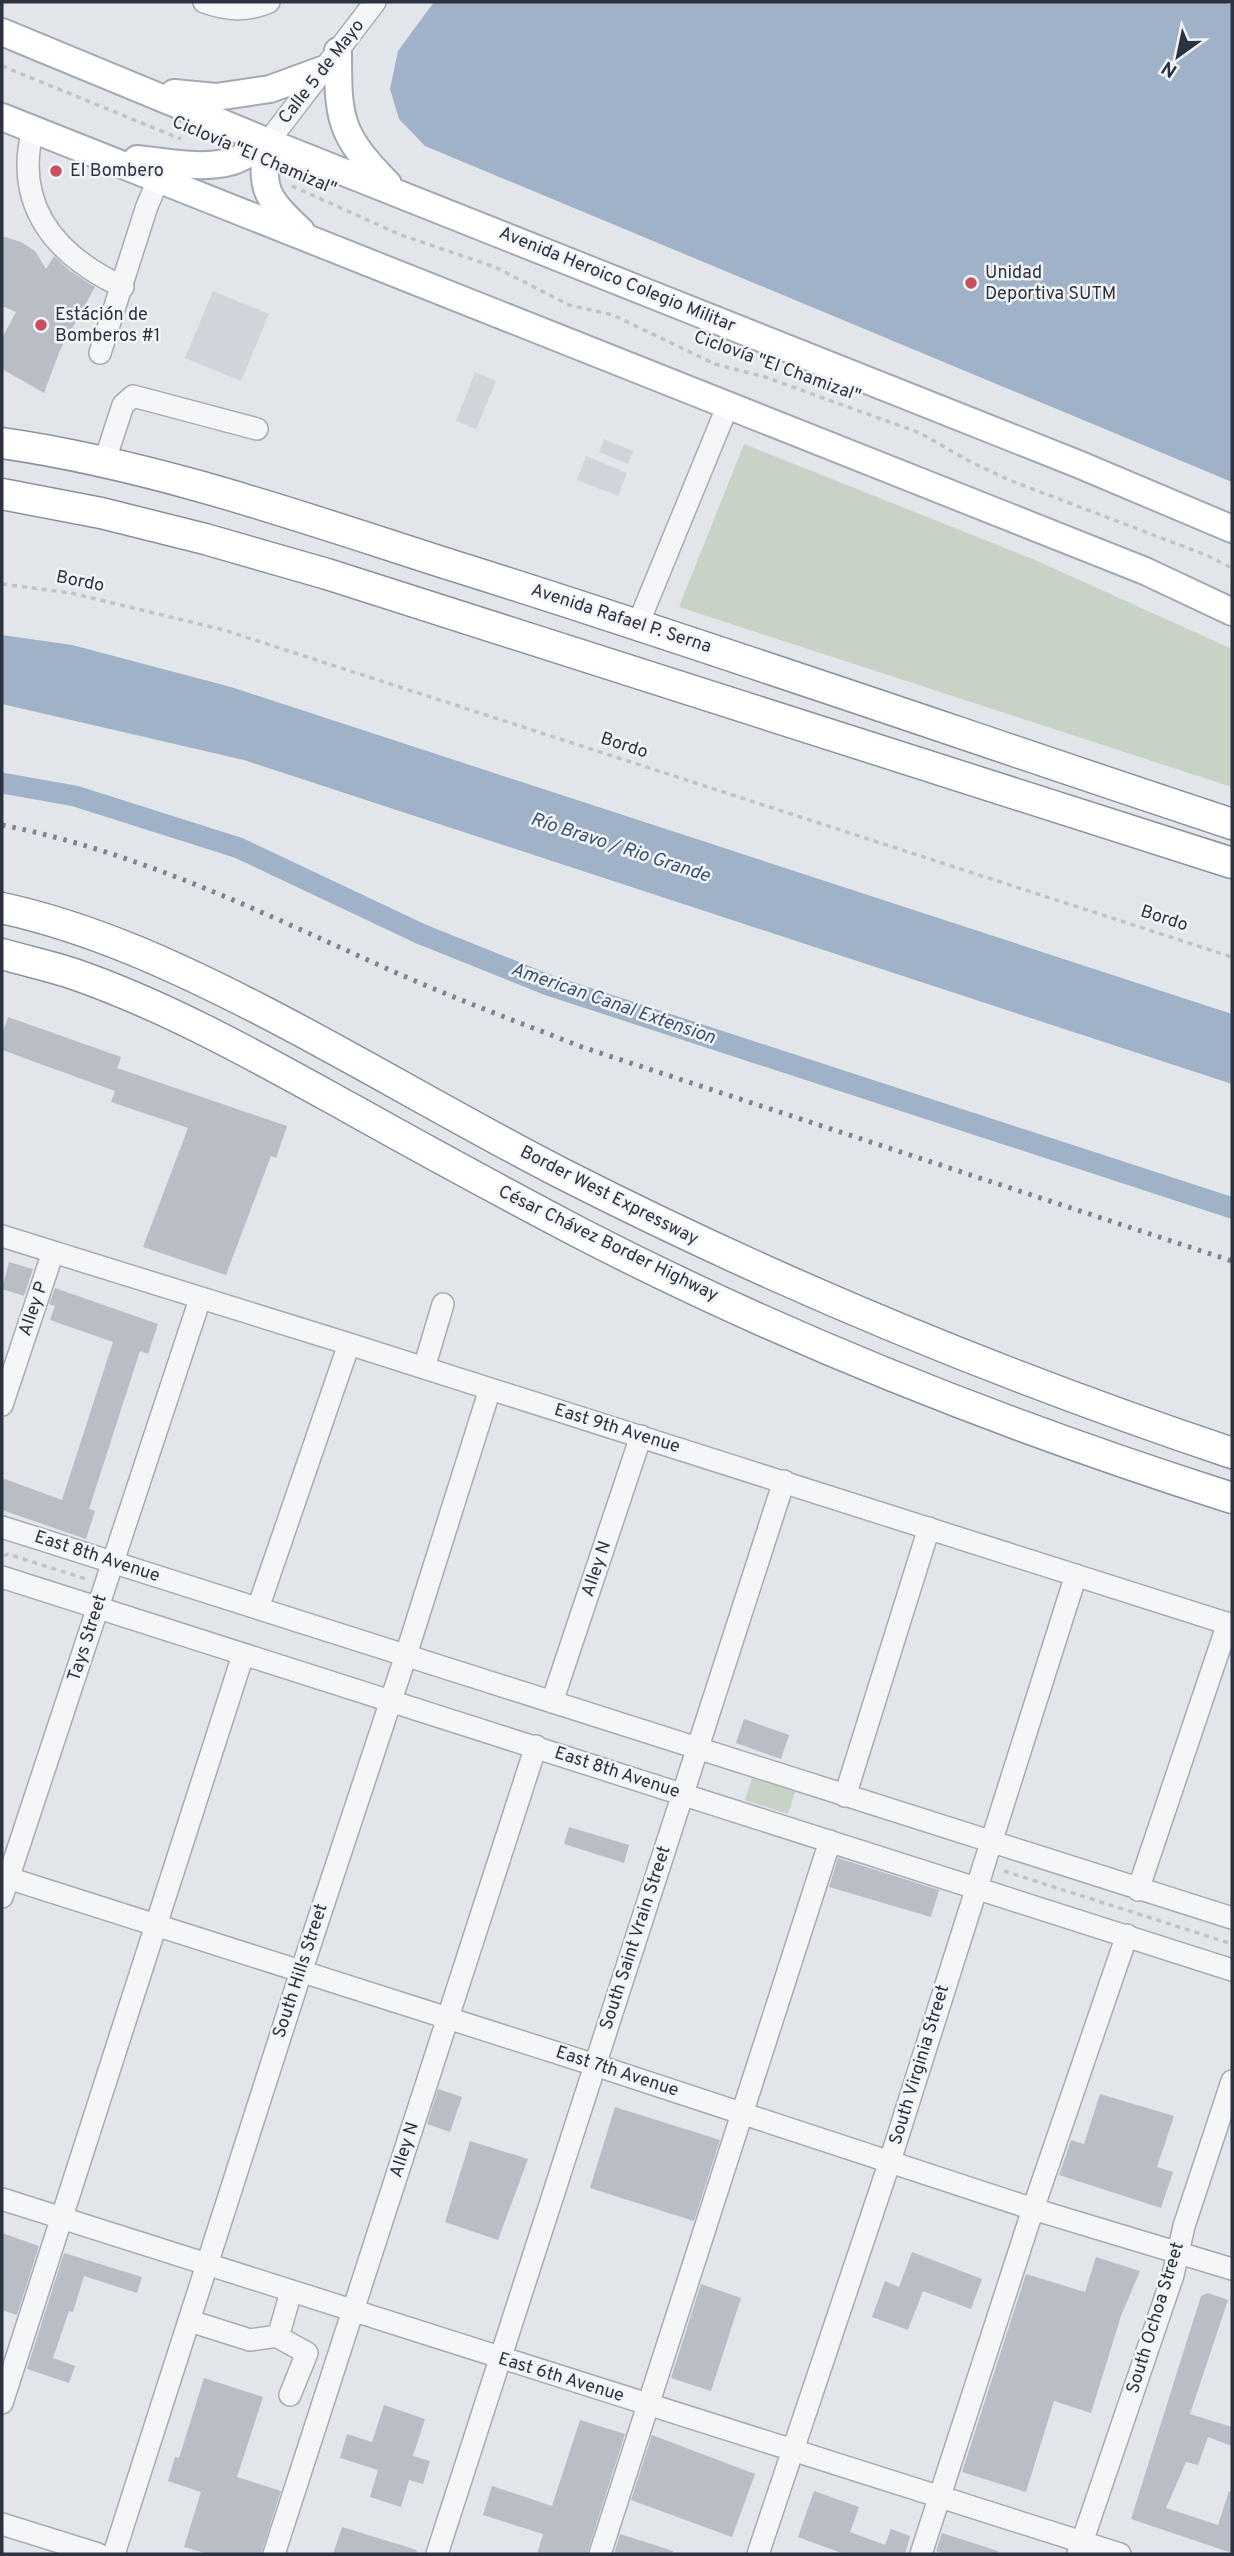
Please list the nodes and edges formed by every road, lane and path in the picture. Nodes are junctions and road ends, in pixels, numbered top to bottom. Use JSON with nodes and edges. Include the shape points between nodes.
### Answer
{"nodes":[{"id":1,"x":204,"y":2,"type":"edge"},
{"id":2,"x":269,"y":2,"type":"edge"},
{"id":3,"x":368,"y":5,"type":"edge"},
{"id":4,"x":2,"y":32,"type":"edge"},
{"id":5,"x":330,"y":61,"type":"junction"},
{"id":6,"x":2,"y":66,"type":"edge"},
{"id":7,"x":148,"y":90,"type":"junction"},
{"id":8,"x":2,"y":117,"type":"edge"},
{"id":9,"x":33,"y":129,"type":"junction"},
{"id":10,"x":185,"y":141,"type":"dead end"},
{"id":11,"x":268,"y":142,"type":"junction"},
{"id":12,"x":104,"y":156,"type":"junction"},
{"id":13,"x":262,"y":172,"type":"junction"},
{"id":14,"x":159,"y":178,"type":"junction"},
{"id":15,"x":397,"y":193,"type":"junction"},
{"id":16,"x":308,"y":238,"type":"junction"},
{"id":17,"x":123,"y":287,"type":"junction"},
{"id":18,"x":100,"y":353,"type":"dead end"},
{"id":19,"x":728,"y":405,"type":"junction"},
{"id":20,"x":257,"y":429,"type":"dead end"},
{"id":21,"x":2,"y":443,"type":"edge"},
{"id":22,"x":104,"y":463,"type":"junction"},
{"id":23,"x":2,"y":494,"type":"edge"},
{"id":24,"x":1232,"y":529,"type":"edge"},
{"id":25,"x":1232,"y":568,"type":"edge"},
{"id":26,"x":2,"y":584,"type":"edge"},
{"id":27,"x":1232,"y":611,"type":"edge"},
{"id":28,"x":639,"y":624,"type":"junction"},
{"id":29,"x":1117,"y":786,"type":"junction"},
{"id":30,"x":1232,"y":805,"type":"edge"},
{"id":31,"x":1232,"y":824,"type":"edge"},
{"id":32,"x":1232,"y":863,"type":"edge"},
{"id":33,"x":2,"y":908,"type":"edge"},
{"id":34,"x":2,"y":954,"type":"edge"},
{"id":35,"x":1232,"y":957,"type":"edge"},
{"id":36,"x":2,"y":1236,"type":"edge"},
{"id":37,"x":53,"y":1252,"type":"junction"},
{"id":38,"x":200,"y":1299,"type":"junction"},
{"id":39,"x":443,"y":1304,"type":"dead end"},
{"id":40,"x":349,"y":1344,"type":"junction"},
{"id":41,"x":424,"y":1368,"type":"junction"},
{"id":42,"x":489,"y":1389,"type":"junction"},
{"id":43,"x":2,"y":1405,"type":"edge"},
{"id":44,"x":641,"y":1436,"type":"junction"},
{"id":45,"x":1232,"y":1453,"type":"edge"},
{"id":46,"x":783,"y":1481,"type":"junction"},
{"id":47,"x":1232,"y":1498,"type":"edge"},
{"id":48,"x":2,"y":1527,"type":"edge"},
{"id":49,"x":929,"y":1528,"type":"junction"},
{"id":50,"x":8,"y":1553,"type":"dead end"},
{"id":51,"x":112,"y":1562,"type":"junction"},
{"id":52,"x":1076,"y":1575,"type":"junction"},
{"id":53,"x":2,"y":1577,"type":"edge"},
{"id":54,"x":91,"y":1581,"type":"dead end"},
{"id":55,"x":257,"y":1608,"type":"junction"},
{"id":56,"x":98,"y":1609,"type":"junction"},
{"id":57,"x":1230,"y":1624,"type":"edge"},
{"id":58,"x":243,"y":1655,"type":"junction"},
{"id":59,"x":406,"y":1656,"type":"junction"},
{"id":60,"x":391,"y":1700,"type":"junction"},
{"id":61,"x":552,"y":1702,"type":"junction"},
{"id":62,"x":536,"y":1746,"type":"junction"},
{"id":63,"x":698,"y":1748,"type":"junction"},
{"id":64,"x":682,"y":1794,"type":"junction"},
{"id":65,"x":845,"y":1796,"type":"junction"},
{"id":66,"x":830,"y":1841,"type":"junction"},
{"id":67,"x":991,"y":1842,"type":"junction"},
{"id":68,"x":1000,"y":1870,"type":"dead end"},
{"id":69,"x":4,"y":1884,"type":"edge"},
{"id":70,"x":976,"y":1887,"type":"junction"},
{"id":71,"x":1138,"y":1890,"type":"junction"},
{"id":72,"x":1232,"y":1919,"type":"edge"},
{"id":73,"x":156,"y":1925,"type":"junction"},
{"id":74,"x":1127,"y":1935,"type":"junction"},
{"id":75,"x":1232,"y":1944,"type":"edge"},
{"id":76,"x":1232,"y":1969,"type":"edge"},
{"id":77,"x":301,"y":1972,"type":"junction"},
{"id":78,"x":447,"y":2019,"type":"junction"},
{"id":79,"x":595,"y":2065,"type":"junction"},
{"id":80,"x":1232,"y":2081,"type":"edge"},
{"id":81,"x":744,"y":2113,"type":"junction"},
{"id":82,"x":890,"y":2161,"type":"junction"},
{"id":83,"x":2,"y":2199,"type":"edge"},
{"id":84,"x":1033,"y":2209,"type":"junction"},
{"id":85,"x":61,"y":2218,"type":"junction"},
{"id":86,"x":1178,"y":2252,"type":"junction"},
{"id":87,"x":1230,"y":2262,"type":"edge"},
{"id":88,"x":207,"y":2266,"type":"junction"},
{"id":89,"x":291,"y":2292,"type":"junction"},
{"id":90,"x":353,"y":2311,"type":"junction"},
{"id":91,"x":190,"y":2321,"type":"junction"},
{"id":92,"x":278,"y":2336,"type":"junction"},
{"id":93,"x":500,"y":2359,"type":"junction"},
{"id":94,"x":290,"y":2395,"type":"dead end"},
{"id":95,"x":2,"y":2403,"type":"edge"},
{"id":96,"x":648,"y":2405,"type":"junction"},
{"id":97,"x":792,"y":2451,"type":"junction"},
{"id":98,"x":940,"y":2497,"type":"junction"},
{"id":99,"x":2,"y":2524,"type":"edge"},
{"id":100,"x":1081,"y":2548,"type":"edge"},
{"id":101,"x":98,"y":2554,"type":"edge"},
{"id":102,"x":114,"y":2554,"type":"edge"},
{"id":103,"x":274,"y":2554,"type":"edge"},
{"id":104,"x":436,"y":2554,"type":"edge"},
{"id":105,"x":600,"y":2554,"type":"edge"},
{"id":106,"x":758,"y":2554,"type":"edge"},
{"id":107,"x":921,"y":2554,"type":"edge"},
{"id":108,"x":1120,"y":2554,"type":"edge"}],
"edges":[{"from":1,"to":2,"type":"street","via":[[236,10]]},
{"from":3,"to":5,"type":"street","name":"Calle 5 de Mayo"},
{"from":4,"to":7,"type":"main road","name":"Avenida Heroico Colegio Militar"},
{"from":5,"to":7,"type":"main road","via":[[270,89],[216,97]]},
{"from":5,"to":11,"type":"street","name":"Calle 5 de Mayo"},
{"from":5,"to":15,"type":"main road","via":[[349,138]]},
{"from":6,"to":10,"type":"path","name":"Ciclovía \"El Chamizal\""},
{"from":7,"to":11,"type":"main road","name":"Avenida Heroico Colegio Militar"},
{"from":8,"to":9,"type":"main road"},
{"from":9,"to":12,"type":"main road"},
{"from":9,"to":17,"type":"street","via":[[27,150],[33,203],[51,233],[77,260]]},
{"from":11,"to":12,"type":"main road","via":[[235,160],[216,164]]},
{"from":11,"to":13,"type":"main road"},
{"from":11,"to":15,"type":"main road","name":"Avenida Heroico Colegio Militar"},
{"from":12,"to":14,"type":"main road"},
{"from":13,"to":16,"type":"main road","via":[[280,211]]},
{"from":13,"to":25,"type":"path","name":"Ciclovía \"El Chamizal\"","via":[[401,235],[495,267],[569,304],[613,315],[715,364],[765,377],[920,433],[1009,480]]},
{"from":14,"to":16,"type":"main road"},
{"from":14,"to":17,"type":"street"},
{"from":15,"to":24,"type":"main road","name":"Avenida Heroico Colegio Militar"},
{"from":16,"to":19,"type":"main road"},
{"from":17,"to":18,"type":"street"},
{"from":19,"to":27,"type":"main road","via":[[1145,571]]},
{"from":19,"to":28,"type":"street"},
{"from":20,"to":22,"type":"street","via":[[132,396],[123,405]]},
{"from":21,"to":22,"type":"highway","name":"Avenida Rafael P. Serna"},
{"from":22,"to":28,"type":"highway","name":"Avenida Rafael P. Serna","via":[[269,507]]},
{"from":23,"to":32,"type":"highway","via":[[114,516],[327,574]]},
{"from":26,"to":35,"type":"path","name":"Bordo","via":[[71,593],[224,630]]},
{"from":28,"to":29,"type":"highway","name":"Avenida Rafael P. Serna"},
{"from":29,"to":30,"type":"highway","via":[[1207,797]]},
{"from":29,"to":31,"type":"highway","name":"Avenida Rafael P. Serna"},
{"from":33,"to":45,"type":"highway","name":"Border West Expressway","via":[[90,933],[199,978],[701,1243],[971,1359]]},
{"from":34,"to":47,"type":"highway","name":"César Chávez Border Highway","via":[[73,974],[166,1012],[585,1235],[786,1331],[1037,1432]]},
{"from":36,"to":37,"type":"street","name":"East 9th Avenue"},
{"from":37,"to":38,"type":"street","name":"East 9th Avenue"},
{"from":37,"to":43,"type":"street","name":"Alley P"},
{"from":38,"to":40,"type":"street","name":"East 9th Avenue"},
{"from":38,"to":51,"type":"street","name":"Tays Street"},
{"from":39,"to":41,"type":"street"},
{"from":40,"to":41,"type":"street","name":"East 9th Avenue"},
{"from":40,"to":55,"type":"street"},
{"from":41,"to":42,"type":"street","name":"East 9th Avenue"},
{"from":42,"to":44,"type":"street","name":"East 9th Avenue"},
{"from":42,"to":59,"type":"street","name":"South Hills Street"},
{"from":44,"to":46,"type":"street","name":"East 9th Avenue"},
{"from":44,"to":61,"type":"street","name":"Alley N"},
{"from":46,"to":49,"type":"street","name":"East 9th Avenue"},
{"from":46,"to":63,"type":"street","name":"South Saint Vrain Street"},
{"from":48,"to":51,"type":"street","name":"East 8th Avenue"},
{"from":49,"to":52,"type":"street","name":"East 9th Avenue"},
{"from":49,"to":65,"type":"street"},
{"from":50,"to":54,"type":"path"},
{"from":51,"to":55,"type":"street","name":"East 8th Avenue"},
{"from":51,"to":56,"type":"street","name":"Tays Street"},
{"from":52,"to":57,"type":"street","name":"East 9th Avenue"},
{"from":52,"to":67,"type":"street","name":"South Virginia Street"},
{"from":53,"to":56,"type":"street","name":"East 8th Avenue"},
{"from":55,"to":59,"type":"street","name":"East 8th Avenue"},
{"from":56,"to":58,"type":"street","name":"East 8th Avenue"},
{"from":56,"to":69,"type":"street","name":"Tays Street"},
{"from":57,"to":71,"type":"street"},
{"from":58,"to":60,"type":"street","name":"East 8th Avenue"},
{"from":58,"to":73,"type":"street"},
{"from":59,"to":60,"type":"street","name":"South Hills Street"},
{"from":59,"to":61,"type":"street","name":"East 8th Avenue"},
{"from":60,"to":62,"type":"street","name":"East 8th Avenue"},
{"from":60,"to":77,"type":"street","name":"South Hills Street"},
{"from":61,"to":63,"type":"street","name":"East 8th Avenue"},
{"from":62,"to":64,"type":"street","name":"East 8th Avenue"},
{"from":62,"to":78,"type":"street","name":"Alley N"},
{"from":63,"to":64,"type":"street","name":"South Saint Vrain Street"},
{"from":63,"to":65,"type":"street","name":"East 8th Avenue"},
{"from":64,"to":66,"type":"street","name":"East 8th Avenue"},
{"from":64,"to":79,"type":"street","name":"South Saint Vrain Street"},
{"from":65,"to":67,"type":"street","name":"East 8th Avenue"},
{"from":66,"to":70,"type":"street","name":"East 8th Avenue"},
{"from":66,"to":81,"type":"street"},
{"from":67,"to":70,"type":"street","name":"South Virginia Street"},
{"from":67,"to":71,"type":"street","name":"East 8th Avenue"},
{"from":68,"to":75,"type":"path"},
{"from":69,"to":73,"type":"street","name":"East 7th Avenue"},
{"from":70,"to":74,"type":"street","name":"East 8th Avenue"},
{"from":70,"to":82,"type":"street","name":"South Virginia Street"},
{"from":71,"to":72,"type":"street","name":"East 8th Avenue"},
{"from":73,"to":77,"type":"street","name":"East 7th Avenue"},
{"from":73,"to":85,"type":"street"},
{"from":74,"to":76,"type":"street","name":"East 8th Avenue"},
{"from":74,"to":84,"type":"street"},
{"from":77,"to":78,"type":"street","name":"East 7th Avenue"},
{"from":77,"to":88,"type":"street","name":"South Hills Street"},
{"from":78,"to":79,"type":"street","name":"East 7th Avenue"},
{"from":78,"to":90,"type":"street","name":"Alley N"},
{"from":79,"to":81,"type":"street","name":"East 7th Avenue"},
{"from":79,"to":93,"type":"street","name":"South Saint Vrain Street"},
{"from":80,"to":86,"type":"street","name":"South Ochoa Street"},
{"from":81,"to":82,"type":"street","name":"East 7th Avenue"},
{"from":81,"to":96,"type":"street"},
{"from":82,"to":84,"type":"street","name":"East 7th Avenue"},
{"from":82,"to":97,"type":"street","name":"South Virginia Street"},
{"from":83,"to":85,"type":"street","name":"East 6th Avenue"},
{"from":84,"to":86,"type":"street","name":"East 7th Avenue"},
{"from":84,"to":98,"type":"street"},
{"from":85,"to":88,"type":"street","name":"East 6th Avenue"},
{"from":85,"to":95,"type":"street"},
{"from":86,"to":87,"type":"street","name":"East 7th Avenue"},
{"from":86,"to":100,"type":"street","name":"South Ochoa Street"},
{"from":88,"to":89,"type":"street","name":"East 6th Avenue"},
{"from":88,"to":91,"type":"street","name":"South Hills Street"},
{"from":89,"to":90,"type":"street","name":"East 6th Avenue"},
{"from":89,"to":92,"type":"street"},
{"from":90,"to":93,"type":"street","name":"East 6th Avenue"},
{"from":90,"to":103,"type":"street","name":"Alley N"},
{"from":91,"to":92,"type":"street","via":[[250,2340]]},
{"from":91,"to":102,"type":"street","name":"South Hills Street"},
{"from":92,"to":94,"type":"street","via":[[307,2353]]},
{"from":93,"to":96,"type":"street","name":"East 6th Avenue"},
{"from":93,"to":104,"type":"street","name":"South Saint Vrain Street"},
{"from":96,"to":97,"type":"street","name":"East 6th Avenue"},
{"from":96,"to":105,"type":"street"},
{"from":97,"to":98,"type":"street","name":"East 6th Avenue"},
{"from":97,"to":106,"type":"street","name":"South Virginia Street"},
{"from":98,"to":100,"type":"street","name":"East 6th Avenue"},
{"from":98,"to":107,"type":"street"},
{"from":99,"to":101,"type":"street"},
{"from":100,"to":108,"type":"street","name":"East 6th Avenue"}]}
